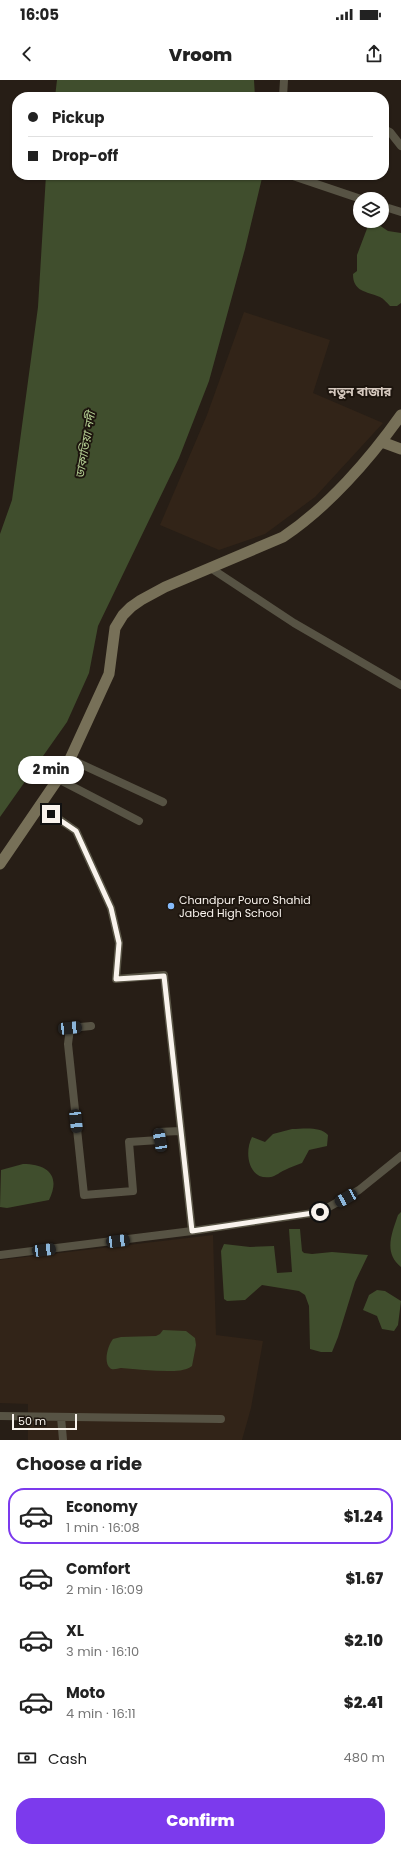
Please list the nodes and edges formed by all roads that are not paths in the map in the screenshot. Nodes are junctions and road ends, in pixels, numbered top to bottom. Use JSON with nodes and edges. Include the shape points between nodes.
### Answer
{"nodes":[{"id":1,"x":284,"y":80,"type":"edge"},
{"id":2,"x":283,"y":92,"type":"edge"},
{"id":3,"x":389,"y":132,"type":"edge"},
{"id":4,"x":401,"y":146,"type":"edge"},
{"id":5,"x":305,"y":180,"type":"edge"},
{"id":6,"x":353,"y":196,"type":"edge"},
{"id":7,"x":389,"y":208,"type":"edge"},
{"id":8,"x":401,"y":212,"type":"edge"},
{"id":9,"x":401,"y":415,"type":"edge"},
{"id":10,"x":382,"y":442,"type":"junction"},
{"id":11,"x":401,"y":449,"type":"edge"},
{"id":12,"x":212,"y":569,"type":"junction"},
{"id":13,"x":401,"y":685,"type":"edge"},
{"id":14,"x":70,"y":759,"type":"junction"},
{"id":15,"x":58,"y":779,"type":"junction"},
{"id":16,"x":163,"y":802,"type":"dead end"},
{"id":17,"x":39,"y":805,"type":"junction"},
{"id":18,"x":139,"y":821,"type":"dead end"},
{"id":19,"x":0,"y":864,"type":"edge"},
{"id":20,"x":91,"y":1026,"type":"dead end"},
{"id":21,"x":180,"y":1131,"type":"junction"},
{"id":22,"x":401,"y":1156,"type":"edge"},
{"id":23,"x":192,"y":1231,"type":"junction"},
{"id":24,"x":0,"y":1255,"type":"edge"},
{"id":25,"x":0,"y":1416,"type":"edge"},
{"id":26,"x":61,"y":1417,"type":"junction"},
{"id":27,"x":221,"y":1419,"type":"dead end"},
{"id":28,"x":63,"y":1440,"type":"edge"}],
"edges":[{"from":1,"to":2,"type":"street"},
{"from":3,"to":4,"type":"street"},
{"from":5,"to":6,"type":"street"},
{"from":7,"to":8,"type":"street"},
{"from":9,"to":10,"type":"main road"},
{"from":10,"to":11,"type":"main road"},
{"from":10,"to":12,"type":"main road","via":[[318,511],[299,526],[283,537]]},
{"from":12,"to":13,"type":"street","via":[[294,624]]},
{"from":12,"to":14,"type":"main road","via":[[165,587],[131,607],[123,615],[115,628],[110,674]]},
{"from":14,"to":15,"type":"main road"},
{"from":14,"to":16,"type":"street"},
{"from":15,"to":17,"type":"main road"},
{"from":15,"to":18,"type":"street"},
{"from":17,"to":19,"type":"main road"},
{"from":17,"to":21,"type":"street","via":[[76,831],[111,908],[119,943],[116,979],[164,976]]},
{"from":20,"to":21,"type":"street","via":[[70,1028],[68,1044],[84,1195],[133,1191],[129,1142],[160,1140],[158,1132]]},
{"from":21,"to":23,"type":"street"},
{"from":22,"to":23,"type":"street","via":[[359,1190],[320,1212]]},
{"from":23,"to":24,"type":"street"},
{"from":25,"to":26,"type":"street"},
{"from":26,"to":27,"type":"street"},
{"from":26,"to":28,"type":"street"}]}
